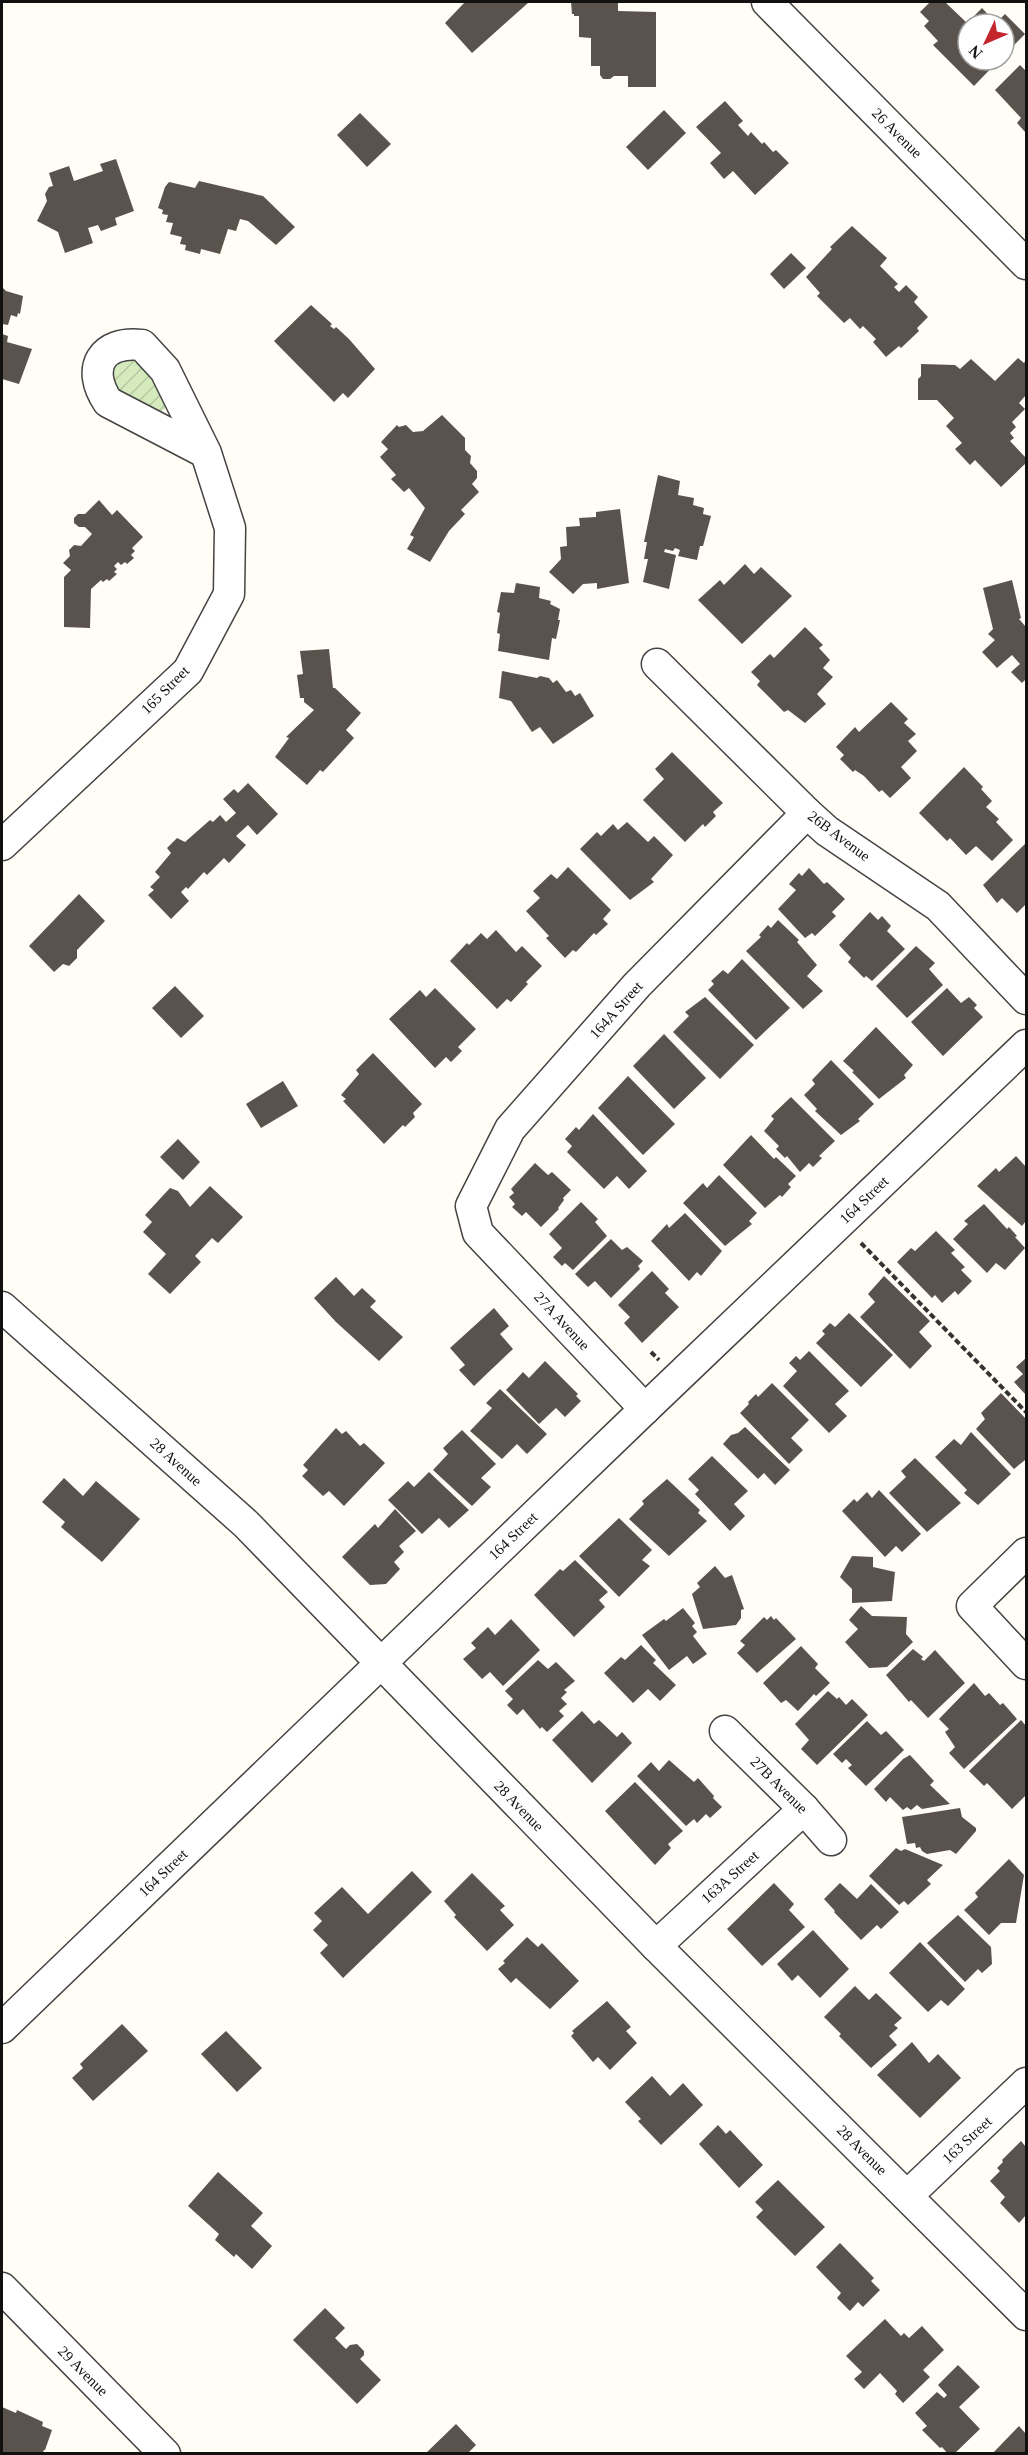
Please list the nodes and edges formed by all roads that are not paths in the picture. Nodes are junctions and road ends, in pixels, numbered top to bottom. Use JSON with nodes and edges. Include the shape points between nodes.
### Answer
{"nodes":[{"id":1,"x":767,"y":2,"type":"edge"},
{"id":2,"x":1026,"y":264,"type":"edge"},
{"id":3,"x":206,"y":453,"type":"dead end"},
{"id":4,"x":657,"y":664,"type":"dead end"},
{"id":5,"x":807,"y":813,"type":"junction"},
{"id":6,"x":2,"y":845,"type":"edge"},
{"id":7,"x":1026,"y":999,"type":"edge"},
{"id":8,"x":1026,"y":1046,"type":"edge"},
{"id":9,"x":478,"y":1233,"type":"joint"},
{"id":10,"x":2,"y":1307,"type":"edge"},
{"id":11,"x":645,"y":1409,"type":"junction"},
{"id":12,"x":1026,"y":1552,"type":"edge"},
{"id":13,"x":381,"y":1664,"type":"junction"},
{"id":14,"x":1026,"y":1664,"type":"edge"},
{"id":15,"x":725,"y":1731,"type":"dead end"},
{"id":16,"x":804,"y":1809,"type":"junction"},
{"id":17,"x":831,"y":1840,"type":"dead end"},
{"id":18,"x":656,"y":1946,"type":"junction"},
{"id":19,"x":2,"y":2028,"type":"edge"},
{"id":20,"x":1026,"y":2083,"type":"edge"},
{"id":21,"x":908,"y":2195,"type":"junction"},
{"id":22,"x":2,"y":2288,"type":"edge"},
{"id":23,"x":1026,"y":2315,"type":"edge"},
{"id":24,"x":165,"y":2454,"type":"edge"}],
"edges":[{"from":1,"to":2,"type":"street","name":"26 Avenue"},
{"from":3,"to":6,"type":"street","name":"165 Street","via":[[231,528],[229,594],[188,671]]},
{"from":4,"to":5,"type":"street","name":"26B Avenue"},
{"from":5,"to":7,"type":"street","name":"26B Avenue","via":[[827,831],[938,906]]},
{"from":5,"to":9,"type":"street","name":"164A Street","via":[[637,986],[510,1129],[471,1206]]},
{"from":8,"to":11,"type":"street","name":"164 Street"},
{"from":9,"to":11,"type":"street","name":"27A Avenue"},
{"from":10,"to":13,"type":"street","name":"28 Avenue","via":[[246,1524]]},
{"from":11,"to":13,"type":"street","name":"164 Street"},
{"from":12,"to":14,"type":"street","via":[[972,1606]]},
{"from":13,"to":18,"type":"street","name":"28 Avenue"},
{"from":13,"to":19,"type":"street","name":"164 Street"},
{"from":15,"to":16,"type":"street","name":"27B Avenue"},
{"from":16,"to":17,"type":"street","name":"27B Avenue"},
{"from":16,"to":18,"type":"street","name":"163A Street"},
{"from":18,"to":21,"type":"street","name":"28 Avenue"},
{"from":20,"to":21,"type":"street","name":"163 Street"},
{"from":21,"to":23,"type":"street","name":"28 Avenue"},
{"from":22,"to":24,"type":"street","name":"29 Avenue"}]}
